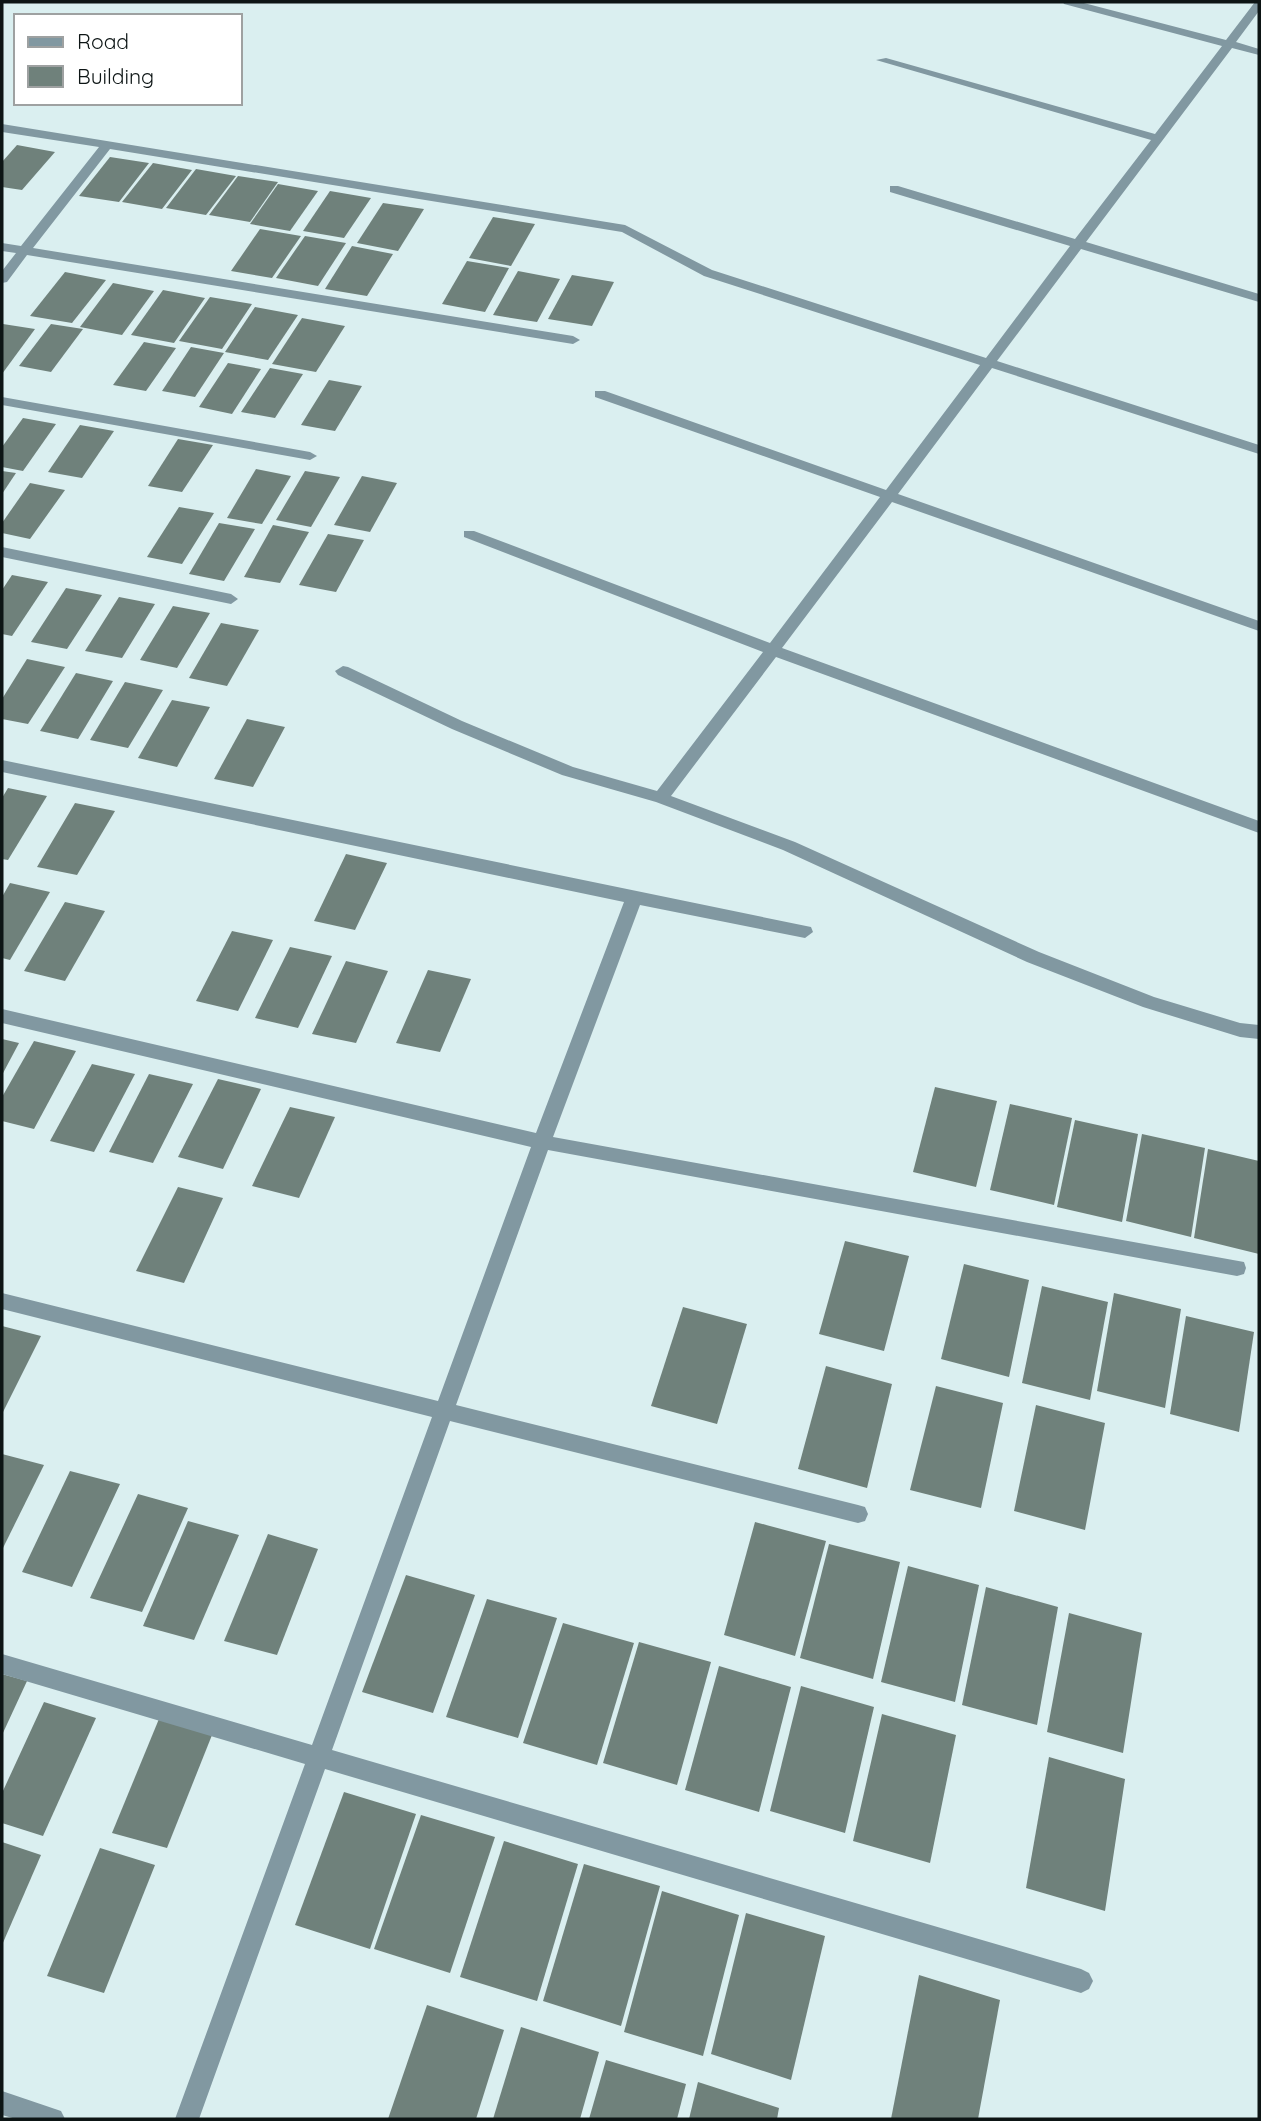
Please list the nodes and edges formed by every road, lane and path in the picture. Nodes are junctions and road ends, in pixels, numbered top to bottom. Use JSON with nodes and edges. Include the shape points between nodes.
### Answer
{"nodes":[{"id":1,"x":1068,"y":2,"type":"edge"},
{"id":2,"x":1259,"y":4,"type":"edge"},
{"id":3,"x":1229,"y":44,"type":"junction"},
{"id":4,"x":1259,"y":52,"type":"edge"},
{"id":5,"x":882,"y":60,"type":"dead end"},
{"id":6,"x":2,"y":128,"type":"edge"},
{"id":7,"x":1158,"y":138,"type":"junction"},
{"id":8,"x":108,"y":144,"type":"junction"},
{"id":9,"x":894,"y":189,"type":"dead end"},
{"id":10,"x":1079,"y":244,"type":"junction"},
{"id":11,"x":2,"y":247,"type":"edge"},
{"id":12,"x":24,"y":251,"type":"junction"},
{"id":13,"x":2,"y":279,"type":"edge"},
{"id":14,"x":1259,"y":298,"type":"edge"},
{"id":15,"x":573,"y":340,"type":"dead end"},
{"id":16,"x":988,"y":363,"type":"junction"},
{"id":17,"x":600,"y":394,"type":"dead end"},
{"id":18,"x":2,"y":401,"type":"edge"},
{"id":19,"x":1259,"y":450,"type":"edge"},
{"id":20,"x":310,"y":456,"type":"dead end"},
{"id":21,"x":889,"y":496,"type":"junction"},
{"id":22,"x":469,"y":534,"type":"dead end"},
{"id":23,"x":2,"y":552,"type":"edge"},
{"id":24,"x":231,"y":599,"type":"dead end"},
{"id":25,"x":1259,"y":626,"type":"edge"},
{"id":26,"x":773,"y":650,"type":"junction"},
{"id":27,"x":343,"y":671,"type":"dead end"},
{"id":28,"x":2,"y":766,"type":"edge"},
{"id":29,"x":661,"y":798,"type":"junction"},
{"id":30,"x":1259,"y":827,"type":"edge"},
{"id":31,"x":634,"y":898,"type":"junction"},
{"id":32,"x":805,"y":932,"type":"dead end"},
{"id":33,"x":2,"y":1016,"type":"edge"},
{"id":34,"x":1259,"y":1032,"type":"edge"},
{"id":35,"x":542,"y":1142,"type":"junction"},
{"id":36,"x":1237,"y":1268,"type":"dead end"},
{"id":37,"x":2,"y":1301,"type":"edge"},
{"id":38,"x":444,"y":1411,"type":"junction"},
{"id":39,"x":858,"y":1514,"type":"dead end"},
{"id":40,"x":2,"y":1664,"type":"edge"},
{"id":41,"x":318,"y":1756,"type":"junction"},
{"id":42,"x":1081,"y":1981,"type":"dead end"},
{"id":43,"x":2,"y":2103,"type":"edge"},
{"id":44,"x":53,"y":2119,"type":"edge"},
{"id":45,"x":187,"y":2119,"type":"edge"}],
"edges":[{"from":1,"to":3,"type":"street"},
{"from":2,"to":3,"type":"street"},
{"from":3,"to":4,"type":"street"},
{"from":3,"to":7,"type":"street"},
{"from":5,"to":7,"type":"street"},
{"from":6,"to":8,"type":"street"},
{"from":7,"to":10,"type":"street"},
{"from":8,"to":12,"type":"street"},
{"from":8,"to":16,"type":"street","via":[[625,229],[708,273]]},
{"from":9,"to":10,"type":"street"},
{"from":10,"to":14,"type":"street"},
{"from":10,"to":16,"type":"street"},
{"from":11,"to":12,"type":"street"},
{"from":12,"to":13,"type":"street"},
{"from":12,"to":15,"type":"street"},
{"from":16,"to":19,"type":"street"},
{"from":16,"to":21,"type":"street"},
{"from":17,"to":21,"type":"street"},
{"from":18,"to":20,"type":"street"},
{"from":21,"to":25,"type":"street"},
{"from":21,"to":26,"type":"street"},
{"from":22,"to":26,"type":"street"},
{"from":23,"to":24,"type":"street"},
{"from":26,"to":29,"type":"street"},
{"from":26,"to":30,"type":"street"},
{"from":27,"to":29,"type":"street","via":[[568,771]]},
{"from":28,"to":31,"type":"street"},
{"from":29,"to":34,"type":"street","via":[[789,846],[1032,957],[1150,1002]]},
{"from":31,"to":32,"type":"street"},
{"from":31,"to":35,"type":"street"},
{"from":33,"to":35,"type":"street"},
{"from":35,"to":36,"type":"street"},
{"from":35,"to":38,"type":"street"},
{"from":37,"to":38,"type":"street"},
{"from":38,"to":39,"type":"street"},
{"from":38,"to":41,"type":"street"},
{"from":40,"to":41,"type":"street"},
{"from":41,"to":42,"type":"street"},
{"from":41,"to":45,"type":"street"},
{"from":43,"to":44,"type":"street"}]}
